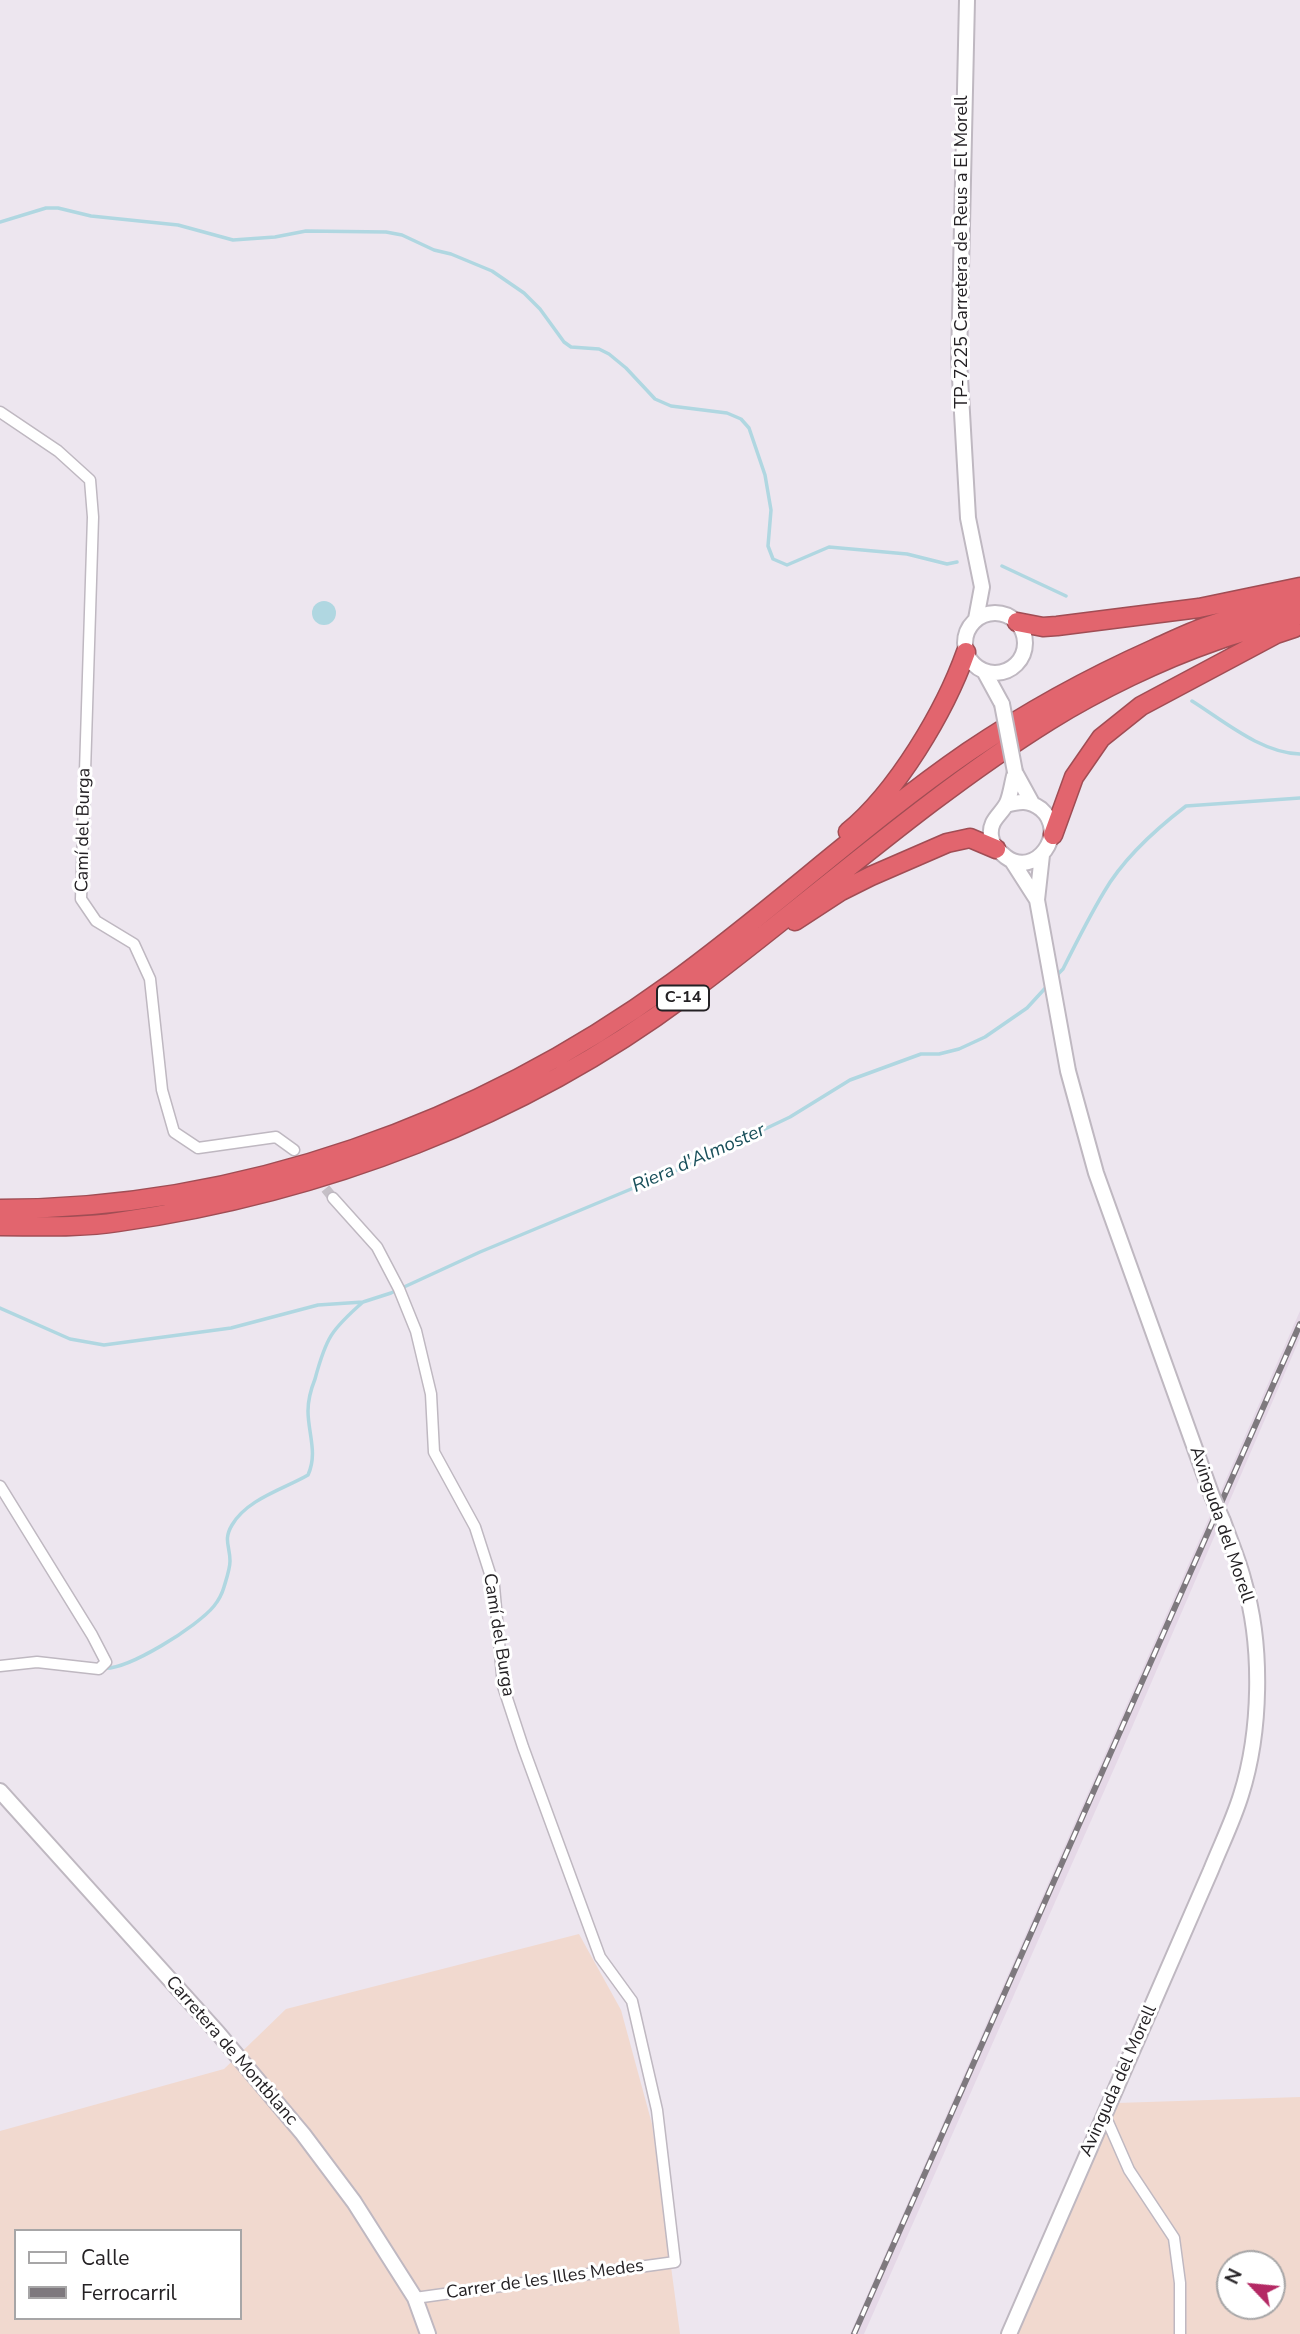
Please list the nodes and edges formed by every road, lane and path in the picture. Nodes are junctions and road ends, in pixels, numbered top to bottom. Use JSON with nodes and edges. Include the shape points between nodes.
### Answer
{"nodes":[{"id":1,"x":967,"y":0,"type":"edge"},
{"id":2,"x":0,"y":412,"type":"edge"},
{"id":3,"x":982,"y":587,"type":"junction"},
{"id":4,"x":1300,"y":587,"type":"edge"},
{"id":5,"x":1300,"y":598,"type":"edge"},
{"id":6,"x":1300,"y":615,"type":"edge"},
{"id":7,"x":1010,"y":618,"type":"junction"},
{"id":8,"x":976,"y":619,"type":"junction"},
{"id":9,"x":1300,"y":626,"type":"edge"},
{"id":10,"x":966,"y":652,"type":"junction"},
{"id":11,"x":1009,"y":669,"type":"junction"},
{"id":12,"x":984,"y":671,"type":"junction"},
{"id":13,"x":1002,"y":704,"type":"junction"},
{"id":14,"x":1015,"y":772,"type":"junction"},
{"id":15,"x":1032,"y":803,"type":"junction"},
{"id":16,"x":1006,"y":805,"type":"junction"},
{"id":17,"x":1053,"y":835,"type":"junction"},
{"id":18,"x":996,"y":849,"type":"junction"},
{"id":19,"x":1042,"y":855,"type":"junction"},
{"id":20,"x":1012,"y":861,"type":"junction"},
{"id":21,"x":1037,"y":900,"type":"junction"},
{"id":22,"x":587,"y":1051,"type":"junction"},
{"id":23,"x":294,"y":1150,"type":"dead end"},
{"id":24,"x":333,"y":1198,"type":"tunnel mouth"},
{"id":25,"x":0,"y":1201,"type":"edge"},
{"id":26,"x":127,"y":1202,"type":"junction"},
{"id":27,"x":0,"y":1209,"type":"edge"},
{"id":28,"x":115,"y":1223,"type":"junction"},
{"id":29,"x":0,"y":1226,"type":"edge"},
{"id":30,"x":0,"y":1236,"type":"edge"},
{"id":31,"x":0,"y":1486,"type":"edge"},
{"id":32,"x":0,"y":1666,"type":"edge"},
{"id":33,"x":0,"y":1791,"type":"edge"},
{"id":34,"x":1104,"y":2113,"type":"junction"},
{"id":35,"x":675,"y":2262,"type":"joint"},
{"id":36,"x":415,"y":2298,"type":"junction"},
{"id":37,"x":428,"y":2334,"type":"edge"},
{"id":38,"x":1009,"y":2334,"type":"edge"},
{"id":39,"x":1180,"y":2334,"type":"edge"}],
"edges":[{"from":1,"to":3,"type":"street","name":"TP-7225 Carretera de Reus a El Morell","via":[[959,360],[968,518]]},
{"from":2,"to":23,"type":"street","name":"Camí del Burga","via":[[58,451],[90,480],[93,517],[81,899],[96,921],[134,944],[150,979],[162,1090],[174,1132],[198,1148],[276,1137]]},
{"from":3,"to":7,"type":"street","name":"TP-7225 Carretera de Reus a El Morell"},
{"from":3,"to":8,"type":"street","name":"TP-7225 Carretera de Reus a El Morell"},
{"from":4,"to":7,"type":"highway","via":[[1199,608],[1070,625],[1043,627]]},
{"from":5,"to":22,"type":"highway","number":"C-14","via":[[1205,627],[1042,705],[967,753]]},
{"from":6,"to":22,"type":"highway","number":"C-14","via":[[1214,641],[1052,719],[979,767],[854,861],[685,996]]},
{"from":7,"to":8,"type":"street","via":[[989,613]]},
{"from":7,"to":11,"type":"street","via":[[1025,638],[1022,656]]},
{"from":8,"to":10,"type":"street","via":[[966,634]]},
{"from":9,"to":17,"type":"highway","via":[[1141,706],[1101,738],[1074,777]]},
{"from":10,"to":12,"type":"street"},
{"from":10,"to":22,"type":"highway","via":[[954,684],[907,766],[858,823]]},
{"from":11,"to":12,"type":"street"},
{"from":11,"to":13,"type":"street"},
{"from":12,"to":13,"type":"street"},
{"from":13,"to":14,"type":"street","bridge":true},
{"from":14,"to":15,"type":"street"},
{"from":14,"to":16,"type":"street"},
{"from":15,"to":16,"type":"street"},
{"from":15,"to":17,"type":"street","via":[[1048,816]]},
{"from":16,"to":18,"type":"street","via":[[993,820],[991,835]]},
{"from":17,"to":19,"type":"street"},
{"from":18,"to":20,"type":"street"},
{"from":18,"to":22,"type":"highway","via":[[970,838],[947,843],[841,891],[797,919],[690,1002]]},
{"from":19,"to":20,"type":"street","via":[[1027,862]]},
{"from":19,"to":21,"type":"street","name":"Avinguda del Morell"},
{"from":20,"to":21,"type":"street","name":"Avinguda del Morell"},
{"from":21,"to":34,"type":"street","name":"Avinguda del Morell","bridge":true,"via":[[1068,1071],[1096,1173],[1245,1582],[1257,1677],[1251,1748],[1241,1795]]},
{"from":22,"to":26,"type":"highway","number":"C-14","via":[[396,1136],[210,1188]]},
{"from":22,"to":28,"type":"highway","number":"C-14","via":[[499,1108],[402,1151],[227,1201]]},
{"from":24,"to":35,"type":"street","name":"Camí del Burga","via":[[377,1247],[416,1331],[431,1394],[434,1452],[475,1527],[494,1586],[503,1686],[600,1957],[632,2001],[657,2110]]},
{"from":25,"to":26,"type":"highway"},
{"from":26,"to":27,"type":"highway","number":"C-14"},
{"from":28,"to":29,"type":"highway","number":"C-14"},
{"from":28,"to":30,"type":"highway"},
{"from":31,"to":32,"type":"street","via":[[106,1662],[99,1669],[37,1662]]},
{"from":33,"to":36,"type":"street","name":"Carretera de Montblanc","via":[[303,2134],[354,2202]]},
{"from":34,"to":38,"type":"street","name":"Avinguda del Morell"},
{"from":34,"to":39,"type":"street","via":[[1129,2170],[1174,2238]]},
{"from":35,"to":36,"type":"street","name":"Carrer de les Illes Medes"},
{"from":36,"to":37,"type":"street","name":"Carretera de Montblanc"}]}
